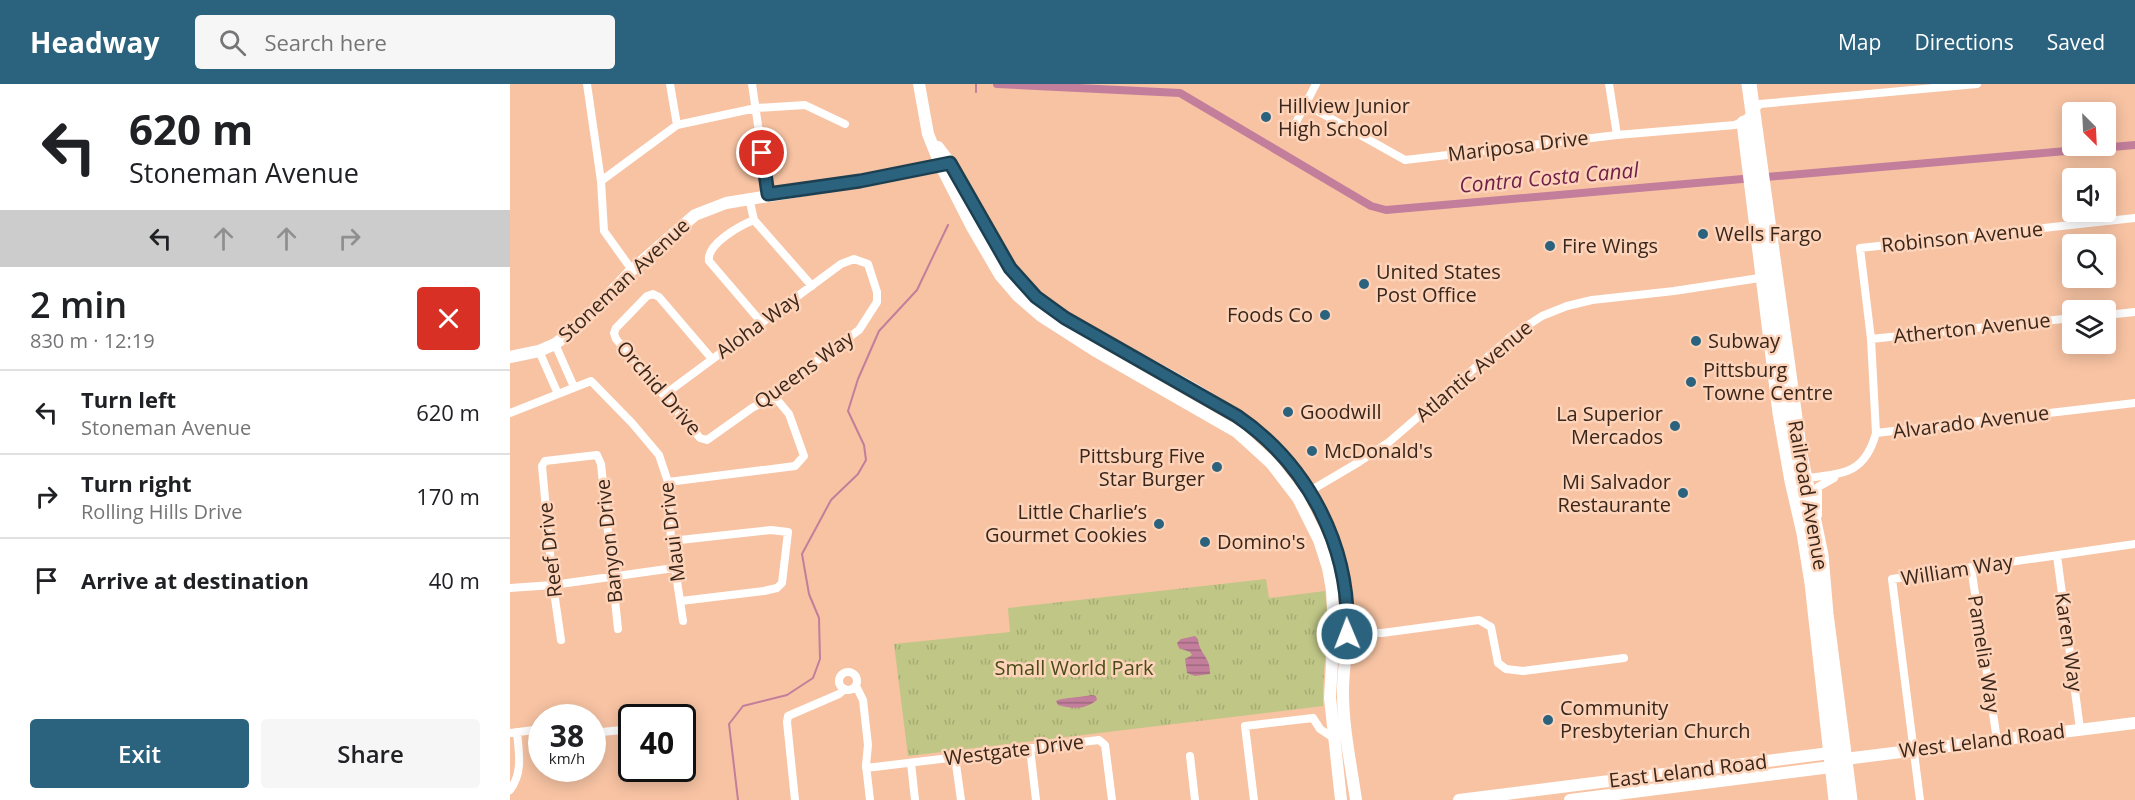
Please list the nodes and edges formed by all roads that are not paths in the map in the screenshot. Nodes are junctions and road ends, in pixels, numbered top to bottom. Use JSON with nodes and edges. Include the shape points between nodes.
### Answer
{"nodes":[{"id":1,"x":587,"y":84,"type":"edge"},
{"id":2,"x":669,"y":84,"type":"edge"},
{"id":3,"x":752,"y":84,"type":"edge"},
{"id":4,"x":919,"y":84,"type":"edge"},
{"id":5,"x":1316,"y":84,"type":"edge"},
{"id":6,"x":1609,"y":84,"type":"edge"},
{"id":7,"x":1740,"y":84,"type":"edge"},
{"id":8,"x":1749,"y":84,"type":"edge"},
{"id":9,"x":1851,"y":84,"type":"edge"},
{"id":10,"x":1977,"y":84,"type":"edge"},
{"id":11,"x":1852,"y":95,"type":"junction"},
{"id":12,"x":1305,"y":104,"type":"junction"},
{"id":13,"x":756,"y":108,"type":"junction"},
{"id":14,"x":1748,"y":117,"type":"junction"},
{"id":15,"x":845,"y":124,"type":"dead end"},
{"id":16,"x":677,"y":125,"type":"junction"},
{"id":17,"x":1291,"y":132,"type":"dead end"},
{"id":18,"x":1617,"y":135,"type":"junction"},
{"id":19,"x":945,"y":163,"type":"junction"},
{"id":20,"x":601,"y":181,"type":"junction"},
{"id":21,"x":768,"y":194,"type":"junction"},
{"id":22,"x":749,"y":198,"type":"junction"},
{"id":23,"x":2135,"y":218,"type":"edge"},
{"id":24,"x":754,"y":220,"type":"junction"},
{"id":25,"x":854,"y":259,"type":"joint"},
{"id":26,"x":632,"y":270,"type":"junction"},
{"id":27,"x":1769,"y":276,"type":"junction"},
{"id":28,"x":812,"y":286,"type":"junction"},
{"id":29,"x":2135,"y":312,"type":"edge"},
{"id":30,"x":2116,"y":314,"type":"edge"},
{"id":31,"x":2062,"y":319,"type":"edge"},
{"id":32,"x":762,"y":323,"type":"junction"},
{"id":33,"x":1871,"y":339,"type":"junction"},
{"id":34,"x":555,"y":344,"type":"junction"},
{"id":35,"x":539,"y":351,"type":"junction"},
{"id":36,"x":510,"y":357,"type":"edge"},
{"id":37,"x":712,"y":359,"type":"junction"},
{"id":38,"x":574,"y":387,"type":"junction"},
{"id":39,"x":558,"y":394,"type":"junction"},
{"id":40,"x":664,"y":395,"type":"junction"},
{"id":41,"x":774,"y":396,"type":"junction"},
{"id":42,"x":2135,"y":403,"type":"edge"},
{"id":43,"x":1229,"y":411,"type":"junction"},
{"id":44,"x":510,"y":413,"type":"edge"},
{"id":45,"x":1222,"y":423,"type":"junction"},
{"id":46,"x":1876,"y":433,"type":"junction"},
{"id":47,"x":707,"y":440,"type":"joint"},
{"id":48,"x":597,"y":455,"type":"joint"},
{"id":49,"x":1846,"y":472,"type":"junction"},
{"id":50,"x":1798,"y":480,"type":"junction"},
{"id":51,"x":668,"y":482,"type":"junction"},
{"id":52,"x":1304,"y":495,"type":"junction"},
{"id":53,"x":1816,"y":530,"type":"junction"},
{"id":54,"x":671,"y":541,"type":"junction"},
{"id":55,"x":2135,"y":544,"type":"edge"},
{"id":56,"x":2057,"y":555,"type":"junction"},
{"id":57,"x":1971,"y":567,"type":"junction"},
{"id":58,"x":674,"y":568,"type":"junction"},
{"id":59,"x":613,"y":576,"type":"junction"},
{"id":60,"x":553,"y":585,"type":"junction"},
{"id":61,"x":510,"y":588,"type":"edge"},
{"id":62,"x":681,"y":601,"type":"junction"},
{"id":63,"x":683,"y":621,"type":"dead end"},
{"id":64,"x":618,"y":629,"type":"dead end"},
{"id":65,"x":1334,"y":633,"type":"junction"},
{"id":66,"x":1347,"y":634,"type":"junction"},
{"id":67,"x":561,"y":640,"type":"dead end"},
{"id":68,"x":1624,"y":658,"type":"dead end"},
{"id":69,"x":856,"y":686,"type":"junction"},
{"id":70,"x":845,"y":689,"type":"junction"},
{"id":71,"x":1313,"y":718,"type":"junction"},
{"id":72,"x":1333,"y":723,"type":"junction"},
{"id":73,"x":2135,"y":723,"type":"edge"},
{"id":74,"x":2080,"y":729,"type":"junction"},
{"id":75,"x":528,"y":731,"type":"edge"},
{"id":76,"x":513,"y":733,"type":"edge"},
{"id":77,"x":1335,"y":739,"type":"junction"},
{"id":78,"x":1998,"y":740,"type":"junction"},
{"id":79,"x":1030,"y":748,"type":"junction"},
{"id":80,"x":1914,"y":749,"type":"junction"},
{"id":81,"x":1190,"y":756,"type":"dead end"},
{"id":82,"x":955,"y":757,"type":"junction"},
{"id":83,"x":1845,"y":759,"type":"junction"},
{"id":84,"x":1831,"y":760,"type":"junction"},
{"id":85,"x":911,"y":763,"type":"junction"},
{"id":86,"x":866,"y":768,"type":"junction"},
{"id":87,"x":510,"y":790,"type":"edge"},
{"id":88,"x":795,"y":800,"type":"edge"},
{"id":89,"x":870,"y":800,"type":"edge"},
{"id":90,"x":915,"y":800,"type":"edge"},
{"id":91,"x":961,"y":800,"type":"edge"},
{"id":92,"x":1036,"y":800,"type":"edge"},
{"id":93,"x":1112,"y":800,"type":"edge"},
{"id":94,"x":1195,"y":800,"type":"edge"},
{"id":95,"x":1254,"y":800,"type":"edge"},
{"id":96,"x":1341,"y":800,"type":"edge"},
{"id":97,"x":1356,"y":800,"type":"edge"},
{"id":98,"x":1459,"y":800,"type":"edge"},
{"id":99,"x":1570,"y":800,"type":"edge"},
{"id":100,"x":1836,"y":800,"type":"edge"},
{"id":101,"x":1850,"y":800,"type":"edge"},
{"id":102,"x":1920,"y":800,"type":"edge"}],
"edges":[{"from":1,"to":20,"type":"street"},
{"from":2,"to":16,"type":"street"},
{"from":3,"to":13,"type":"street"},
{"from":4,"to":19,"type":"street","via":[[928,134]]},
{"from":5,"to":12,"type":"street"},
{"from":6,"to":18,"type":"street"},
{"from":7,"to":14,"type":"highway","name":"Railroad Avenue"},
{"from":8,"to":14,"type":"highway","name":"Railroad Avenue"},
{"from":9,"to":11,"type":"street"},
{"from":10,"to":11,"type":"street","name":"Mariposa Drive"},
{"from":11,"to":14,"type":"street","name":"Mariposa Drive","via":[[1761,104]]},
{"from":12,"to":17,"type":"street"},
{"from":12,"to":18,"type":"street","name":"Mariposa Drive","via":[[1405,159]]},
{"from":13,"to":15,"type":"street","via":[[805,105]]},
{"from":13,"to":16,"type":"street"},
{"from":13,"to":21,"type":"street"},
{"from":14,"to":18,"type":"street","name":"Mariposa Drive","via":[[1735,125]]},
{"from":14,"to":27,"type":"highway","name":"Railroad Avenue"},
{"from":16,"to":20,"type":"street"},
{"from":19,"to":21,"type":"street","name":"Stoneman Avenue","via":[[860,181]]},
{"from":19,"to":43,"type":"street","via":[[1010,268],[1036,297],[1065,318]]},
{"from":19,"to":45,"type":"street","via":[[972,227],[1000,275],[1030,308],[1094,350]]},
{"from":20,"to":26,"type":"street","via":[[604,231]]},
{"from":21,"to":22,"type":"street","name":"Stoneman Avenue"},
{"from":22,"to":24,"type":"street"},
{"from":22,"to":26,"type":"street","name":"Stoneman Avenue","via":[[695,214]]},
{"from":23,"to":33,"type":"street","name":"Robinson Avenue","via":[[1860,248]]},
{"from":24,"to":28,"type":"street"},
{"from":24,"to":32,"type":"street","via":[[733,230],[708,255]]},
{"from":25,"to":28,"type":"street","name":"Aloha Way"},
{"from":25,"to":41,"type":"street","name":"Queens Way","via":[[868,264],[872,272],[878,292],[871,314],[859,330]]},
{"from":26,"to":34,"type":"street","name":"Stoneman Avenue","via":[[579,326]]},
{"from":27,"to":50,"type":"highway","name":"Railroad Avenue"},
{"from":27,"to":52,"type":"street","name":"Atlantic Avenue","via":[[1592,300],[1548,314],[1513,335],[1389,442]]},
{"from":28,"to":32,"type":"street","name":"Aloha Way"},
{"from":29,"to":30,"type":"street"},
{"from":31,"to":33,"type":"street","name":"Atherton Avenue"},
{"from":32,"to":37,"type":"street","name":"Aloha Way"},
{"from":33,"to":46,"type":"street"},
{"from":34,"to":35,"type":"street","name":"Stoneman Avenue"},
{"from":34,"to":38,"type":"street"},
{"from":35,"to":36,"type":"street","name":"Stoneman Avenue"},
{"from":35,"to":39,"type":"street"},
{"from":37,"to":40,"type":"street","name":"Aloha Way"},
{"from":37,"to":40,"type":"street","name":"Orchid Drive","via":[[659,297],[647,296],[614,333]]},
{"from":38,"to":39,"type":"street"},
{"from":38,"to":51,"type":"street","name":"Maui Drive","via":[[591,381],[604,393],[659,455]]},
{"from":39,"to":44,"type":"street"},
{"from":40,"to":47,"type":"street","name":"Orchid Drive","via":[[700,438]]},
{"from":41,"to":47,"type":"street","name":"Queens Way"},
{"from":41,"to":51,"type":"street","via":[[789,414],[804,456],[795,466]]},
{"from":42,"to":46,"type":"street","name":"Alvarado Avenue"},
{"from":43,"to":45,"type":"street"},
{"from":43,"to":52,"type":"street","via":[[1255,429],[1292,466]]},
{"from":45,"to":52,"type":"street","via":[[1263,455]]},
{"from":46,"to":49,"type":"street","name":"Alvarado Avenue","via":[[1867,457]]},
{"from":48,"to":59,"type":"street","name":"Banyon Drive","via":[[602,464]]},
{"from":48,"to":60,"type":"street","name":"Reef Drive","via":[[545,461],[542,466]]},
{"from":49,"to":50,"type":"street"},
{"from":49,"to":53,"type":"street","name":"Alvarado Avenue","via":[[1818,487]]},
{"from":50,"to":53,"type":"highway","name":"Railroad Avenue"},
{"from":50,"to":84,"type":"highway","name":"Railroad Avenue"},
{"from":51,"to":54,"type":"street","name":"Maui Drive"},
{"from":52,"to":65,"type":"street","via":[[1328,568]]},
{"from":52,"to":66,"type":"street","via":[[1323,515],[1339,556],[1346,593]]},
{"from":53,"to":83,"type":"highway","name":"Railroad Avenue"},
{"from":54,"to":58,"type":"street","name":"Maui Drive"},
{"from":54,"to":62,"type":"street","via":[[771,530],[788,532],[782,583],[777,588]]},
{"from":55,"to":56,"type":"street","name":"William Way"},
{"from":56,"to":57,"type":"street","name":"William Way"},
{"from":56,"to":74,"type":"street","name":"Karen Way"},
{"from":57,"to":78,"type":"street","name":"Pamelia Way"},
{"from":57,"to":80,"type":"street","name":"William Way","via":[[1892,579]]},
{"from":58,"to":59,"type":"street"},
{"from":58,"to":62,"type":"street","name":"Maui Drive"},
{"from":59,"to":60,"type":"street"},
{"from":59,"to":64,"type":"street","name":"Banyon Drive"},
{"from":60,"to":61,"type":"street"},
{"from":60,"to":67,"type":"street","name":"Reef Drive"},
{"from":62,"to":63,"type":"street","name":"Maui Drive"},
{"from":65,"to":66,"type":"street"},
{"from":65,"to":72,"type":"street","via":[[1330,686]]},
{"from":66,"to":68,"type":"street","via":[[1479,621],[1491,627],[1498,663],[1510,670]]},
{"from":66,"to":97,"type":"street","via":[[1343,696]]},
{"from":69,"to":70,"type":"street"},
{"from":69,"to":70,"type":"street","via":[[857,677],[847,672],[839,679]]},
{"from":69,"to":86,"type":"street","via":[[863,700],[868,745]]},
{"from":70,"to":88,"type":"street","via":[[788,716]]},
{"from":71,"to":72,"type":"street","via":[[1322,724]]},
{"from":71,"to":77,"type":"street","via":[[1320,729]]},
{"from":71,"to":95,"type":"street","via":[[1245,726]]},
{"from":72,"to":77,"type":"street"},
{"from":73,"to":74,"type":"street","name":"West Leland Road"},
{"from":74,"to":78,"type":"street","name":"West Leland Road"},
{"from":75,"to":76,"type":"street"},
{"from":76,"to":87,"type":"street","via":[[520,767]]},
{"from":77,"to":96,"type":"street"},
{"from":78,"to":80,"type":"street","name":"West Leland Road"},
{"from":79,"to":82,"type":"street","name":"Westgate Drive"},
{"from":79,"to":92,"type":"street"},
{"from":79,"to":93,"type":"street","name":"Westgate Drive","via":[[1102,741]]},
{"from":80,"to":83,"type":"street","name":"West Leland Road"},
{"from":80,"to":102,"type":"street","name":"William Way"},
{"from":81,"to":94,"type":"street"},
{"from":82,"to":85,"type":"street","name":"Westgate Drive"},
{"from":82,"to":91,"type":"street"},
{"from":83,"to":84,"type":"street","name":"West Leland Road"},
{"from":83,"to":101,"type":"highway","name":"Railroad Avenue"},
{"from":84,"to":98,"type":"street","name":"East Leland Road"},
{"from":84,"to":99,"type":"street","name":"East Leland Road"},
{"from":84,"to":100,"type":"highway","name":"Railroad Avenue"},
{"from":85,"to":86,"type":"street","name":"Westgate Drive"},
{"from":85,"to":90,"type":"street"},
{"from":86,"to":89,"type":"street"}]}
